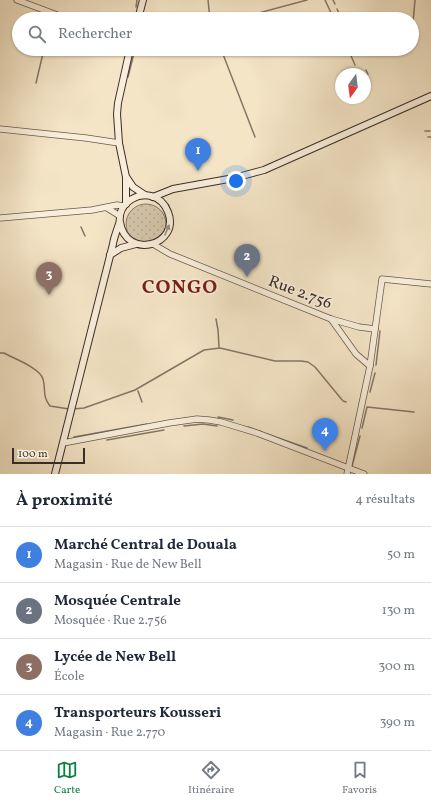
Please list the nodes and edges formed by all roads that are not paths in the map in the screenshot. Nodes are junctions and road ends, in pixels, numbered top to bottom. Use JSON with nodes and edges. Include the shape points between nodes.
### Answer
{"nodes":[{"id":1,"x":17,"y":0,"type":"edge"},
{"id":2,"x":143,"y":0,"type":"edge"},
{"id":3,"x":49,"y":12,"type":"edge"},
{"id":4,"x":140,"y":12,"type":"edge"},
{"id":5,"x":128,"y":56,"type":"edge"},
{"id":6,"x":431,"y":96,"type":"edge"},
{"id":7,"x":0,"y":129,"type":"edge"},
{"id":8,"x":119,"y":143,"type":"junction"},
{"id":9,"x":126,"y":177,"type":"junction"},
{"id":10,"x":146,"y":195,"type":"junction"},
{"id":11,"x":153,"y":197,"type":"junction"},
{"id":12,"x":125,"y":205,"type":"junction"},
{"id":13,"x":107,"y":208,"type":"junction"},
{"id":14,"x":0,"y":218,"type":"edge"},
{"id":15,"x":120,"y":219,"type":"junction"},
{"id":16,"x":136,"y":244,"type":"junction"},
{"id":17,"x":153,"y":244,"type":"junction"},
{"id":18,"x":110,"y":255,"type":"junction"},
{"id":19,"x":431,"y":284,"type":"edge"},
{"id":20,"x":331,"y":319,"type":"junction"},
{"id":21,"x":375,"y":329,"type":"junction"},
{"id":22,"x":370,"y":366,"type":"junction"},
{"id":23,"x":62,"y":443,"type":"junction"},
{"id":24,"x":348,"y":468,"type":"junction"},
{"id":25,"x":55,"y":474,"type":"edge"},
{"id":26,"x":347,"y":474,"type":"edge"},
{"id":27,"x":364,"y":474,"type":"edge"}],
"edges":[{"from":1,"to":3,"type":"street"},
{"from":2,"to":4,"type":"main road"},
{"from":5,"to":8,"type":"main road","via":[[118,104]]},
{"from":6,"to":11,"type":"main road","via":[[264,170],[173,189]]},
{"from":7,"to":8,"type":"street"},
{"from":8,"to":9,"type":"main road"},
{"from":9,"to":10,"type":"main road","via":[[133,187]]},
{"from":9,"to":12,"type":"main road"},
{"from":10,"to":11,"type":"main road"},
{"from":10,"to":12,"type":"main road","via":[[135,197]]},
{"from":17,"to":11,"type":"main road","one_way":true,"via":[[163,238],[170,220],[163,204]]},
{"from":12,"to":13,"type":"street"},
{"from":12,"to":15,"type":"main road"},
{"from":13,"to":14,"type":"street"},
{"from":13,"to":15,"type":"street"},
{"from":15,"to":16,"type":"main road","via":[[125,236]]},
{"from":15,"to":18,"type":"main road"},
{"from":16,"to":17,"type":"main road"},
{"from":16,"to":18,"type":"main road","via":[[121,248]]},
{"from":17,"to":20,"type":"street","name":"Rue 2.756","via":[[170,254]]},
{"from":18,"to":23,"type":"main road"},
{"from":19,"to":21,"type":"street","via":[[382,279]]},
{"from":20,"to":21,"type":"street","name":"Rue 2.756"},
{"from":20,"to":22,"type":"street","via":[[356,354]]},
{"from":21,"to":22,"type":"street"},
{"from":22,"to":24,"type":"street"},
{"from":23,"to":24,"type":"street","via":[[169,423],[209,420],[235,426]]},
{"from":23,"to":25,"type":"main road"},
{"from":24,"to":26,"type":"street"},
{"from":24,"to":27,"type":"street"}]}
